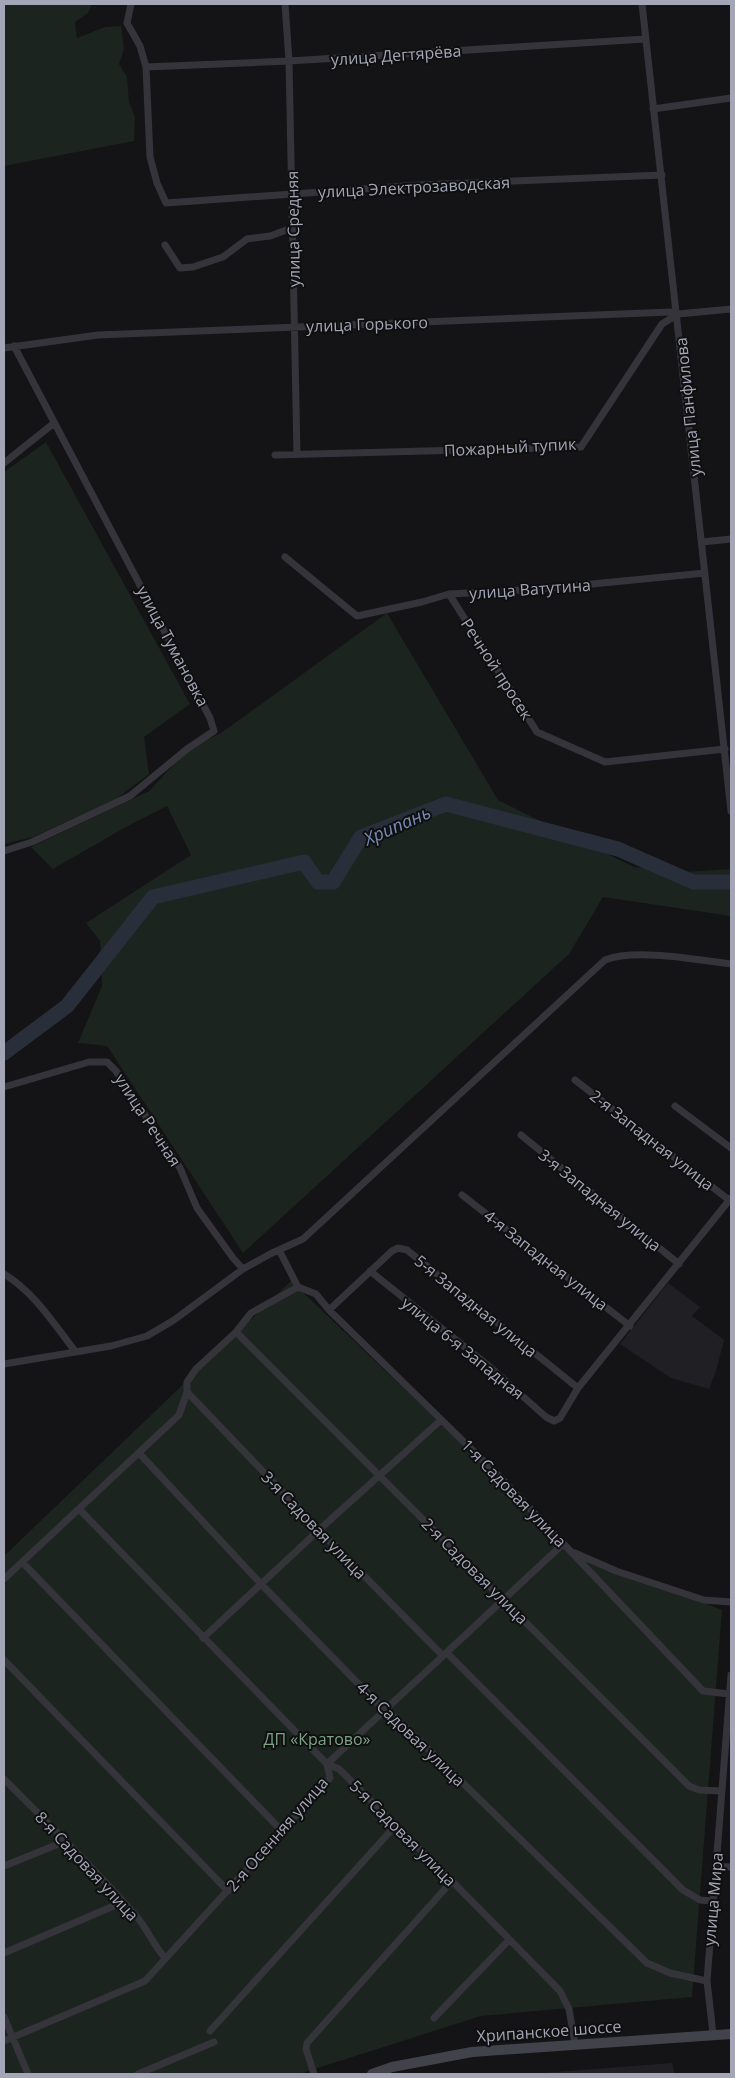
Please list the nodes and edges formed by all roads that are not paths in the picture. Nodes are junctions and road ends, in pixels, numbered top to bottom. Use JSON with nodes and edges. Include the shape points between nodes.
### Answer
{"nodes":[{"id":1,"x":131,"y":4,"type":"edge"},
{"id":2,"x":285,"y":4,"type":"edge"},
{"id":3,"x":642,"y":4,"type":"edge"},
{"id":4,"x":646,"y":39,"type":"junction"},
{"id":5,"x":289,"y":61,"type":"junction"},
{"id":6,"x":146,"y":67,"type":"junction"},
{"id":7,"x":731,"y":98,"type":"edge"},
{"id":8,"x":653,"y":108,"type":"junction"},
{"id":9,"x":662,"y":175,"type":"junction"},
{"id":10,"x":292,"y":195,"type":"junction"},
{"id":11,"x":292,"y":228,"type":"junction"},
{"id":12,"x":165,"y":246,"type":"dead end"},
{"id":13,"x":731,"y":309,"type":"edge"},
{"id":14,"x":678,"y":314,"type":"junction"},
{"id":15,"x":296,"y":327,"type":"junction"},
{"id":16,"x":14,"y":346,"type":"junction"},
{"id":17,"x":4,"y":348,"type":"edge"},
{"id":18,"x":54,"y":423,"type":"junction"},
{"id":19,"x":297,"y":454,"type":"junction"},
{"id":20,"x":275,"y":455,"type":"dead end"},
{"id":21,"x":4,"y":463,"type":"edge"},
{"id":22,"x":731,"y":539,"type":"edge"},
{"id":23,"x":702,"y":542,"type":"junction"},
{"id":24,"x":285,"y":557,"type":"dead end"},
{"id":25,"x":705,"y":573,"type":"junction"},
{"id":26,"x":449,"y":594,"type":"junction"},
{"id":27,"x":725,"y":749,"type":"junction"},
{"id":28,"x":729,"y":758,"type":"edge"},
{"id":29,"x":731,"y":806,"type":"edge"},
{"id":30,"x":4,"y":851,"type":"edge"},
{"id":31,"x":731,"y":964,"type":"edge"},
{"id":32,"x":575,"y":1080,"type":"dead end"},
{"id":33,"x":4,"y":1087,"type":"edge"},
{"id":34,"x":675,"y":1106,"type":"dead end"},
{"id":35,"x":521,"y":1136,"type":"dead end"},
{"id":36,"x":731,"y":1148,"type":"edge"},
{"id":37,"x":462,"y":1194,"type":"dead end"},
{"id":38,"x":730,"y":1199,"type":"edge"},
{"id":39,"x":279,"y":1250,"type":"junction"},
{"id":40,"x":679,"y":1264,"type":"junction"},
{"id":41,"x":243,"y":1269,"type":"junction"},
{"id":42,"x":370,"y":1271,"type":"junction"},
{"id":43,"x":4,"y":1274,"type":"edge"},
{"id":44,"x":298,"y":1287,"type":"junction"},
{"id":45,"x":329,"y":1310,"type":"junction"},
{"id":46,"x":630,"y":1326,"type":"junction"},
{"id":47,"x":236,"y":1332,"type":"junction"},
{"id":48,"x":75,"y":1351,"type":"junction"},
{"id":49,"x":4,"y":1364,"type":"edge"},
{"id":50,"x":578,"y":1388,"type":"junction"},
{"id":51,"x":187,"y":1392,"type":"junction"},
{"id":52,"x":442,"y":1420,"type":"junction"},
{"id":53,"x":140,"y":1453,"type":"junction"},
{"id":54,"x":378,"y":1476,"type":"junction"},
{"id":55,"x":79,"y":1509,"type":"junction"},
{"id":56,"x":319,"y":1530,"type":"junction"},
{"id":57,"x":563,"y":1544,"type":"junction"},
{"id":58,"x":571,"y":1551,"type":"junction"},
{"id":59,"x":22,"y":1562,"type":"junction"},
{"id":60,"x":4,"y":1579,"type":"edge"},
{"id":61,"x":261,"y":1584,"type":"junction"},
{"id":62,"x":504,"y":1600,"type":"junction"},
{"id":63,"x":731,"y":1602,"type":"edge"},
{"id":64,"x":203,"y":1638,"type":"junction"},
{"id":65,"x":445,"y":1654,"type":"junction"},
{"id":66,"x":4,"y":1660,"type":"edge"},
{"id":67,"x":731,"y":1675,"type":"edge"},
{"id":68,"x":729,"y":1694,"type":"junction"},
{"id":69,"x":384,"y":1710,"type":"junction"},
{"id":70,"x":328,"y":1764,"type":"junction"},
{"id":71,"x":4,"y":1779,"type":"edge"},
{"id":72,"x":722,"y":1791,"type":"junction"},
{"id":73,"x":396,"y":1825,"type":"junction"},
{"id":74,"x":281,"y":1830,"type":"junction"},
{"id":75,"x":66,"y":1840,"type":"junction"},
{"id":76,"x":4,"y":1866,"type":"edge"},
{"id":77,"x":715,"y":1866,"type":"junction"},
{"id":78,"x":731,"y":1867,"type":"edge"},
{"id":79,"x":452,"y":1881,"type":"junction"},
{"id":80,"x":228,"y":1890,"type":"junction"},
{"id":81,"x":712,"y":1901,"type":"junction"},
{"id":82,"x":123,"y":1902,"type":"junction"},
{"id":83,"x":509,"y":1940,"type":"junction"},
{"id":84,"x":4,"y":1953,"type":"edge"},
{"id":85,"x":166,"y":1958,"type":"junction"},
{"id":86,"x":706,"y":1981,"type":"junction"},
{"id":87,"x":4,"y":2017,"type":"edge"},
{"id":88,"x":434,"y":2018,"type":"dead end"},
{"id":89,"x":210,"y":2031,"type":"dead end"},
{"id":90,"x":713,"y":2034,"type":"junction"},
{"id":91,"x":731,"y":2034,"type":"edge"},
{"id":92,"x":12,"y":2037,"type":"junction"},
{"id":93,"x":4,"y":2041,"type":"edge"},
{"id":94,"x":214,"y":2042,"type":"dead end"},
{"id":95,"x":574,"y":2044,"type":"junction"},
{"id":96,"x":28,"y":2074,"type":"edge"},
{"id":97,"x":138,"y":2074,"type":"edge"},
{"id":98,"x":314,"y":2074,"type":"edge"},
{"id":99,"x":372,"y":2074,"type":"edge"}],
"edges":[{"from":1,"to":6,"type":"street","via":[[127,23],[140,46]]},
{"from":2,"to":5,"type":"street","name":"улица Средняя"},
{"from":3,"to":4,"type":"street","name":"улица Панфилова"},
{"from":4,"to":5,"type":"street","name":"улица Дегтярёва"},
{"from":4,"to":8,"type":"street","name":"улица Панфилова"},
{"from":5,"to":6,"type":"street","name":"улица Дегтярёва"},
{"from":5,"to":10,"type":"street","name":"улица Средняя"},
{"from":6,"to":10,"type":"street","name":"улица Электрозаводская","via":[[150,157],[166,203]]},
{"from":7,"to":8,"type":"street"},
{"from":8,"to":9,"type":"street","name":"улица Панфилова"},
{"from":9,"to":10,"type":"street","name":"улица Электрозаводская"},
{"from":9,"to":14,"type":"street","name":"улица Панфилова"},
{"from":10,"to":11,"type":"street","name":"улица Средняя"},
{"from":11,"to":12,"type":"street","via":[[270,236],[247,239],[223,258],[194,267],[180,268]]},
{"from":11,"to":15,"type":"street","name":"улица Средняя"},
{"from":13,"to":14,"type":"street","name":"улица Горького"},
{"from":14,"to":15,"type":"street","name":"улица Горького"},
{"from":14,"to":19,"type":"street","name":"Пожарный тупик","via":[[662,324],[581,447]]},
{"from":14,"to":23,"type":"street","name":"улица Панфилова"},
{"from":15,"to":16,"type":"street","name":"улица Горького","via":[[98,335]]},
{"from":15,"to":19,"type":"street","name":"улица Средняя"},
{"from":16,"to":17,"type":"street","name":"улица Горького"},
{"from":16,"to":18,"type":"street","name":"улица Тумановка"},
{"from":18,"to":21,"type":"street"},
{"from":18,"to":30,"type":"street","name":"улица Тумановка","via":[[214,731],[130,796],[32,842]]},
{"from":19,"to":20,"type":"street","name":"Пожарный тупик"},
{"from":22,"to":23,"type":"street"},
{"from":23,"to":25,"type":"street","name":"улица Панфилова"},
{"from":24,"to":26,"type":"street","name":"улица Ватутина","via":[[358,616]]},
{"from":25,"to":26,"type":"street","name":"улица Ватутина"},
{"from":25,"to":27,"type":"street","name":"улица Панфилова"},
{"from":26,"to":27,"type":"street","name":"Речной просек","via":[[538,732],[606,762]]},
{"from":27,"to":28,"type":"street","name":"улица Панфилова"},
{"from":28,"to":29,"type":"street","name":"улица Панфилова"},
{"from":31,"to":39,"type":"street","via":[[635,955],[605,960],[303,1239]]},
{"from":32,"to":38,"type":"street","name":"2-я Западная улица"},
{"from":33,"to":41,"type":"street","name":"улица Речная","via":[[89,1062],[107,1062],[180,1168],[197,1208]]},
{"from":34,"to":36,"type":"street"},
{"from":35,"to":40,"type":"street","name":"3-я Западная улица"},
{"from":37,"to":46,"type":"street","name":"4-я Западная улица"},
{"from":38,"to":40,"type":"street"},
{"from":39,"to":41,"type":"street"},
{"from":39,"to":44,"type":"street"},
{"from":40,"to":46,"type":"street"},
{"from":41,"to":48,"type":"street","via":[[147,1336]]},
{"from":42,"to":45,"type":"street","name":"5-я Западная улица"},
{"from":42,"to":50,"type":"street","name":"5-я Западная улица","via":[[392,1251],[398,1248],[407,1250]]},
{"from":42,"to":50,"type":"street","name":"улица 6-я Западная","via":[[490,1367],[546,1418],[554,1422],[557,1420]]},
{"from":43,"to":48,"type":"street","via":[[31,1296]]},
{"from":44,"to":45,"type":"street","name":"1-я Садовая улица","via":[[316,1294]]},
{"from":44,"to":47,"type":"street","via":[[251,1313]]},
{"from":45,"to":52,"type":"street","name":"1-я Садовая улица"},
{"from":46,"to":50,"type":"street"},
{"from":47,"to":51,"type":"street","via":[[196,1369],[187,1382]]},
{"from":47,"to":54,"type":"street","name":"2-я Садовая улица"},
{"from":48,"to":49,"type":"street"},
{"from":51,"to":53,"type":"street","via":[[180,1415]]},
{"from":51,"to":56,"type":"street","name":"3-я Садовая улица"},
{"from":52,"to":54,"type":"street"},
{"from":52,"to":57,"type":"street","name":"1-я Садовая улица"},
{"from":53,"to":55,"type":"street"},
{"from":53,"to":61,"type":"street","name":"4-я Садовая улица"},
{"from":54,"to":56,"type":"street"},
{"from":54,"to":62,"type":"street","name":"2-я Садовая улица"},
{"from":55,"to":59,"type":"street"},
{"from":55,"to":64,"type":"street","name":"5-я Садовая улица"},
{"from":56,"to":61,"type":"street"},
{"from":56,"to":65,"type":"street","name":"3-я Садовая улица"},
{"from":57,"to":58,"type":"street","name":"1-я Садовая улица"},
{"from":57,"to":62,"type":"street","name":"2-я Осенняя улица"},
{"from":58,"to":63,"type":"street","via":[[616,1571],[704,1600]]},
{"from":58,"to":68,"type":"street","name":"1-я Садовая улица","via":[[703,1691]]},
{"from":59,"to":60,"type":"street"},
{"from":59,"to":74,"type":"street"},
{"from":61,"to":64,"type":"street"},
{"from":61,"to":69,"type":"street","name":"4-я Садовая улица"},
{"from":62,"to":65,"type":"street","name":"2-я Осенняя улица"},
{"from":62,"to":72,"type":"street","name":"2-я Садовая улица","via":[[689,1786]]},
{"from":64,"to":70,"type":"street","name":"5-я Садовая улица"},
{"from":65,"to":69,"type":"street","name":"2-я Осенняя улица"},
{"from":65,"to":81,"type":"street","name":"3-я Садовая улица","via":[[683,1890],[700,1900]]},
{"from":66,"to":80,"type":"street"},
{"from":67,"to":68,"type":"street","name":"улица Мира"},
{"from":68,"to":72,"type":"street","name":"улица Мира"},
{"from":69,"to":70,"type":"street","name":"2-я Осенняя улица"},
{"from":69,"to":86,"type":"street","name":"4-я Садовая улица","via":[[419,1740],[647,1963],[670,1973]]},
{"from":70,"to":73,"type":"street","name":"5-я Садовая улица","via":[[339,1769]]},
{"from":70,"to":74,"type":"street","name":"2-я Осенняя улица","via":[[330,1778]]},
{"from":71,"to":75,"type":"street","name":"8-я Садовая улица"},
{"from":72,"to":77,"type":"street","name":"улица Мира"},
{"from":73,"to":79,"type":"street","name":"5-я Садовая улица"},
{"from":73,"to":89,"type":"street"},
{"from":74,"to":80,"type":"street","name":"2-я Осенняя улица"},
{"from":75,"to":76,"type":"street"},
{"from":75,"to":82,"type":"street","name":"8-я Садовая улица"},
{"from":77,"to":78,"type":"street"},
{"from":77,"to":81,"type":"street","name":"улица Мира"},
{"from":79,"to":83,"type":"street","name":"5-я Садовая улица"},
{"from":79,"to":98,"type":"street","via":[[307,2043],[306,2050]]},
{"from":80,"to":85,"type":"street","name":"2-я Осенняя улица"},
{"from":81,"to":86,"type":"street","name":"улица Мира"},
{"from":82,"to":84,"type":"street"},
{"from":82,"to":85,"type":"street","name":"8-я Садовая улица"},
{"from":83,"to":88,"type":"street"},
{"from":83,"to":95,"type":"street","name":"5-я Садовая улица","via":[[565,1998]]},
{"from":85,"to":92,"type":"street","name":"2-я Осенняя улица","via":[[145,1981]]},
{"from":86,"to":90,"type":"street","name":"улица Мира"},
{"from":87,"to":92,"type":"street"},
{"from":90,"to":91,"type":"main road","name":"Хрипанское шоссе"},
{"from":90,"to":95,"type":"main road","name":"Хрипанское шоссе"},
{"from":92,"to":93,"type":"street","name":"2-я Осенняя улица"},
{"from":92,"to":96,"type":"street"},
{"from":94,"to":97,"type":"street"},
{"from":95,"to":99,"type":"main road","name":"Хрипанское шоссе","via":[[472,2052],[392,2066]]}]}
